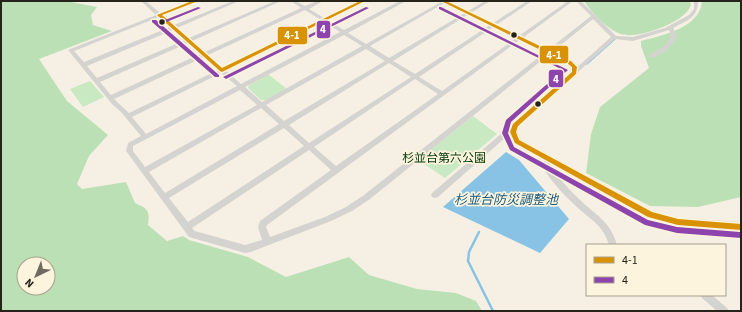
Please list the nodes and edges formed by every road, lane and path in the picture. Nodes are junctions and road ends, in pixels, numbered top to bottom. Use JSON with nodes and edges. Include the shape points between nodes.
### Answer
{"nodes":[{"id":1,"x":154,"y":1,"type":"edge"},
{"id":2,"x":196,"y":1,"type":"edge"},
{"id":3,"x":238,"y":1,"type":"edge"},
{"id":4,"x":279,"y":1,"type":"edge"},
{"id":5,"x":293,"y":1,"type":"edge"},
{"id":6,"x":321,"y":1,"type":"edge"},
{"id":7,"x":363,"y":1,"type":"edge"},
{"id":8,"x":404,"y":1,"type":"edge"},
{"id":9,"x":445,"y":1,"type":"edge"},
{"id":10,"x":488,"y":1,"type":"edge"},
{"id":11,"x":530,"y":1,"type":"edge"},
{"id":12,"x":571,"y":1,"type":"edge"},
{"id":13,"x":578,"y":1,"type":"edge"},
{"id":14,"x":696,"y":1,"type":"edge"},
{"id":15,"x":145,"y":2,"type":"edge"},
{"id":16,"x":305,"y":8,"type":"junction"},
{"id":17,"x":468,"y":13,"type":"junction"},
{"id":18,"x":159,"y":15,"type":"junction"},
{"id":19,"x":594,"y":16,"type":"junction"},
{"id":20,"x":324,"y":20,"type":"junction"},
{"id":21,"x":493,"y":25,"type":"junction"},
{"id":22,"x":173,"y":28,"type":"junction"},
{"id":23,"x":671,"y":28,"type":"junction"},
{"id":24,"x":344,"y":33,"type":"junction"},
{"id":25,"x":614,"y":37,"type":"junction"},
{"id":26,"x":520,"y":38,"type":"junction"},
{"id":27,"x":188,"y":41,"type":"junction"},
{"id":28,"x":366,"y":46,"type":"junction"},
{"id":29,"x":549,"y":52,"type":"junction"},
{"id":30,"x":204,"y":55,"type":"junction"},
{"id":31,"x":651,"y":56,"type":"dead end"},
{"id":32,"x":389,"y":61,"type":"junction"},
{"id":33,"x":83,"y":65,"type":"junction"},
{"id":34,"x":222,"y":70,"type":"junction"},
{"id":35,"x":576,"y":70,"type":"junction"},
{"id":36,"x":415,"y":77,"type":"junction"},
{"id":37,"x":96,"y":81,"type":"junction"},
{"id":38,"x":241,"y":87,"type":"junction"},
{"id":39,"x":442,"y":94,"type":"junction"},
{"id":40,"x":110,"y":98,"type":"junction"},
{"id":41,"x":262,"y":105,"type":"junction"},
{"id":42,"x":128,"y":116,"type":"junction"},
{"id":43,"x":284,"y":124,"type":"junction"},
{"id":44,"x":512,"y":132,"type":"junction"},
{"id":45,"x":145,"y":137,"type":"junction"},
{"id":46,"x":309,"y":146,"type":"junction"},
{"id":47,"x":548,"y":158,"type":"junction"},
{"id":48,"x":336,"y":170,"type":"junction"},
{"id":49,"x":145,"y":171,"type":"junction"},
{"id":50,"x":435,"y":195,"type":"dead end"},
{"id":51,"x":164,"y":197,"type":"junction"},
{"id":52,"x":187,"y":226,"type":"junction"},
{"id":53,"x":741,"y":227,"type":"edge"},
{"id":54,"x":267,"y":242,"type":"junction"},
{"id":55,"x":613,"y":244,"type":"edge"},
{"id":56,"x":706,"y":296,"type":"edge"},
{"id":57,"x":724,"y":311,"type":"edge"}],
"edges":[{"from":1,"to":15,"type":"street"},
{"from":2,"to":18,"type":"street"},
{"from":3,"to":22,"type":"street"},
{"from":4,"to":27,"type":"street"},
{"from":5,"to":16,"type":"street"},
{"from":6,"to":16,"type":"street"},
{"from":7,"to":20,"type":"street"},
{"from":8,"to":24,"type":"street"},
{"from":9,"to":17,"type":"street"},
{"from":9,"to":28,"type":"street"},
{"from":10,"to":17,"type":"street"},
{"from":11,"to":21,"type":"street"},
{"from":12,"to":26,"type":"street"},
{"from":13,"to":19,"type":"street"},
{"from":14,"to":23,"type":"street","via":[[694,13]]},
{"from":15,"to":18,"type":"street"},
{"from":16,"to":20,"type":"street"},
{"from":16,"to":30,"type":"street"},
{"from":17,"to":21,"type":"street"},
{"from":17,"to":32,"type":"street"},
{"from":18,"to":22,"type":"street"},
{"from":18,"to":33,"type":"street","via":[[71,50]]},
{"from":19,"to":25,"type":"street"},
{"from":19,"to":29,"type":"street"},
{"from":20,"to":24,"type":"street"},
{"from":20,"to":34,"type":"street"},
{"from":21,"to":26,"type":"street"},
{"from":21,"to":36,"type":"street"},
{"from":22,"to":27,"type":"street"},
{"from":22,"to":33,"type":"street"},
{"from":23,"to":25,"type":"street","via":[[638,38]]},
{"from":23,"to":31,"type":"street","via":[[674,36],[665,50]]},
{"from":24,"to":28,"type":"street"},
{"from":24,"to":38,"type":"street"},
{"from":25,"to":35,"type":"street"},
{"from":26,"to":29,"type":"street"},
{"from":26,"to":39,"type":"street"},
{"from":27,"to":30,"type":"street"},
{"from":27,"to":37,"type":"street"},
{"from":28,"to":32,"type":"street"},
{"from":28,"to":41,"type":"street"},
{"from":29,"to":35,"type":"street","via":[[573,64]]},
{"from":29,"to":54,"type":"street","via":[[358,203],[328,219]]},
{"from":30,"to":34,"type":"street"},
{"from":30,"to":40,"type":"street"},
{"from":32,"to":36,"type":"street"},
{"from":32,"to":43,"type":"street"},
{"from":33,"to":37,"type":"street"},
{"from":34,"to":38,"type":"street"},
{"from":34,"to":42,"type":"street"},
{"from":35,"to":44,"type":"street","via":[[515,125]]},
{"from":36,"to":39,"type":"street"},
{"from":36,"to":46,"type":"street"},
{"from":37,"to":40,"type":"street"},
{"from":38,"to":41,"type":"street"},
{"from":38,"to":45,"type":"street"},
{"from":39,"to":48,"type":"street"},
{"from":40,"to":42,"type":"street"},
{"from":41,"to":43,"type":"street"},
{"from":41,"to":49,"type":"street"},
{"from":42,"to":45,"type":"street"},
{"from":43,"to":46,"type":"street"},
{"from":43,"to":51,"type":"street"},
{"from":44,"to":47,"type":"street","via":[[517,141]]},
{"from":44,"to":50,"type":"street","via":[[504,135]]},
{"from":45,"to":49,"type":"street","via":[[129,148]]},
{"from":46,"to":48,"type":"street"},
{"from":46,"to":52,"type":"street"},
{"from":47,"to":53,"type":"street","via":[[660,218]]},
{"from":47,"to":55,"type":"street","via":[[548,170],[578,204],[604,224]]},
{"from":48,"to":54,"type":"street","via":[[263,223]]},
{"from":49,"to":51,"type":"street"},
{"from":51,"to":52,"type":"street"},
{"from":52,"to":54,"type":"street","via":[[194,234],[245,249]]},
{"from":56,"to":57,"type":"street"}]}
